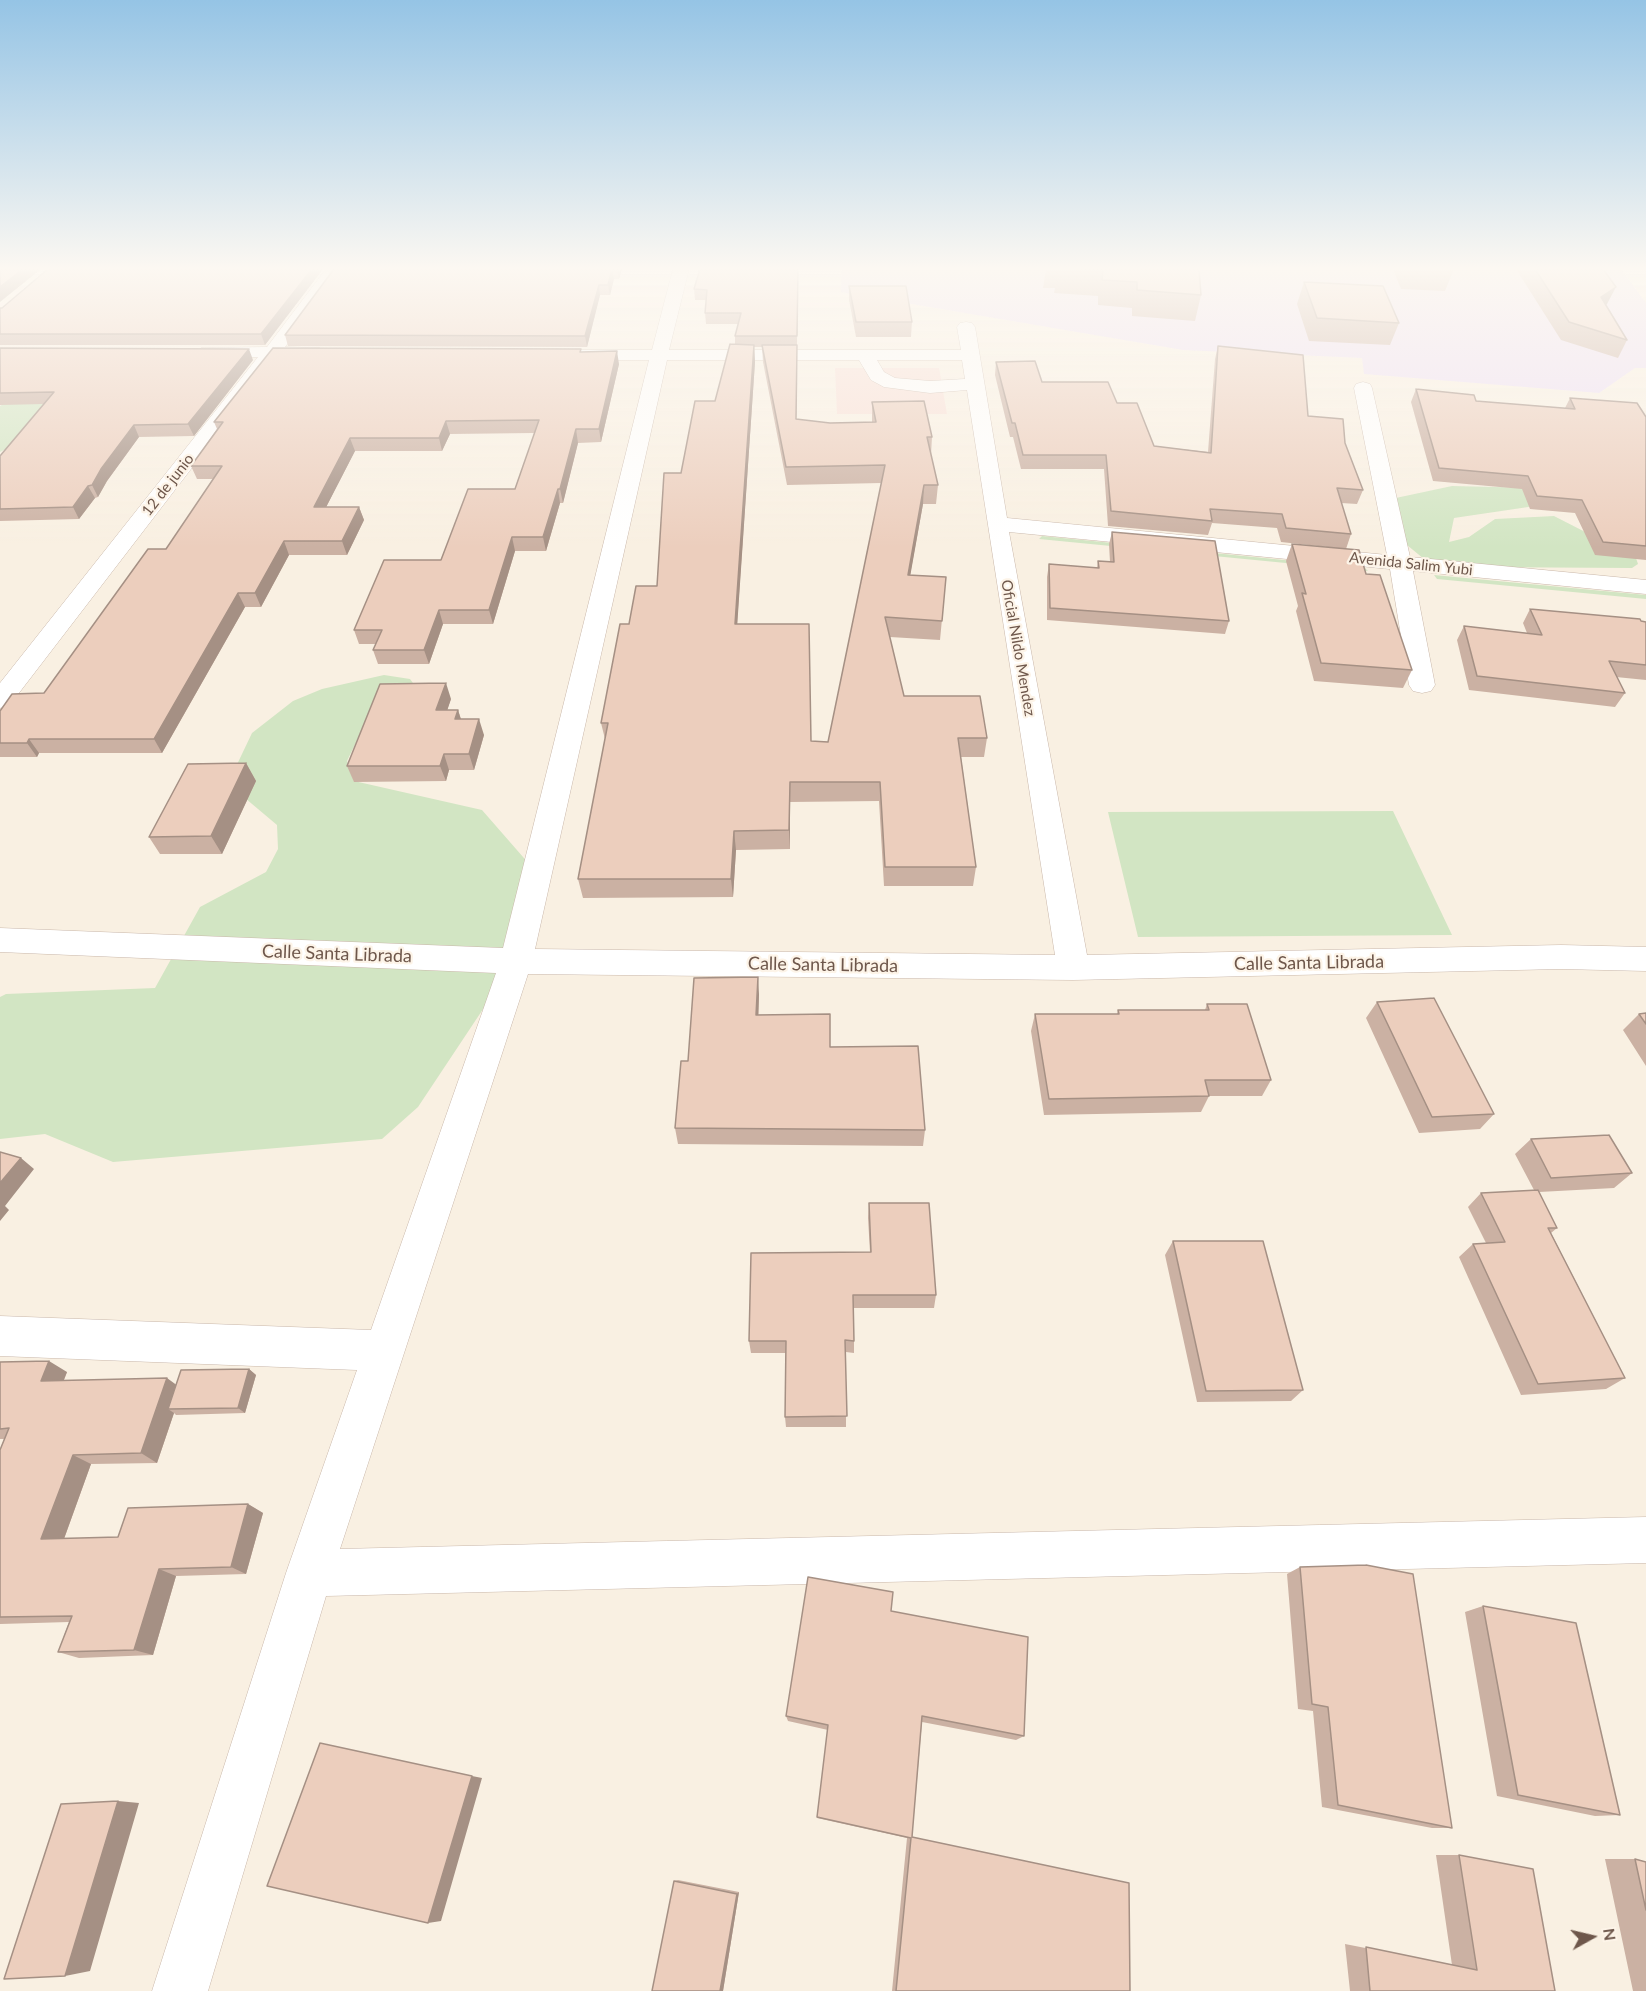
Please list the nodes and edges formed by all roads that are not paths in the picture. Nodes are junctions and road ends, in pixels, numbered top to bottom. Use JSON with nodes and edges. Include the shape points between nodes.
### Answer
{"nodes":[{"id":1,"x":264,"y":362,"type":"edge"},
{"id":2,"x":657,"y":362,"type":"edge"},
{"id":3,"x":869,"y":362,"type":"edge"},
{"id":4,"x":971,"y":362,"type":"edge"},
{"id":5,"x":974,"y":384,"type":"junction"},
{"id":6,"x":1362,"y":388,"type":"dead end"},
{"id":7,"x":998,"y":534,"type":"junction"},
{"id":8,"x":1397,"y":580,"type":"junction"},
{"id":9,"x":1646,"y":587,"type":"edge"},
{"id":10,"x":1422,"y":685,"type":"dead end"},
{"id":11,"x":0,"y":700,"type":"edge"},
{"id":12,"x":0,"y":940,"type":"edge"},
{"id":13,"x":1646,"y":959,"type":"edge"},
{"id":14,"x":516,"y":961,"type":"junction"},
{"id":15,"x":1073,"y":968,"type":"junction"},
{"id":16,"x":0,"y":1336,"type":"edge"},
{"id":17,"x":384,"y":1351,"type":"junction"},
{"id":18,"x":1646,"y":1540,"type":"edge"},
{"id":19,"x":309,"y":1573,"type":"junction"},
{"id":20,"x":180,"y":1991,"type":"edge"}],
"edges":[{"from":1,"to":11,"type":"street","name":"12 de junio"},
{"from":2,"to":14,"type":"street"},
{"from":3,"to":5,"type":"street","via":[[877,376],[891,383],[930,387]]},
{"from":4,"to":5,"type":"street","name":"Oficial Nildo Mendez"},
{"from":5,"to":7,"type":"street","name":"Oficial Nildo Mendez"},
{"from":6,"to":8,"type":"street"},
{"from":7,"to":8,"type":"street","name":"Avenida Salim Yubi"},
{"from":7,"to":8,"type":"street","name":"Avenida Salim Yubi"},
{"from":7,"to":15,"type":"street","name":"Oficial Nildo Mendez"},
{"from":8,"to":9,"type":"street","name":"Avenida Salim Yubi"},
{"from":8,"to":10,"type":"street"},
{"from":12,"to":14,"type":"street","name":"Calle Santa Librada"},
{"from":13,"to":15,"type":"street","name":"Calle Santa Librada","via":[[1560,957]]},
{"from":14,"to":15,"type":"street","name":"Calle Santa Librada"},
{"from":14,"to":17,"type":"street"},
{"from":16,"to":17,"type":"street"},
{"from":17,"to":19,"type":"street"},
{"from":18,"to":19,"type":"street"},
{"from":19,"to":20,"type":"street"}]}
